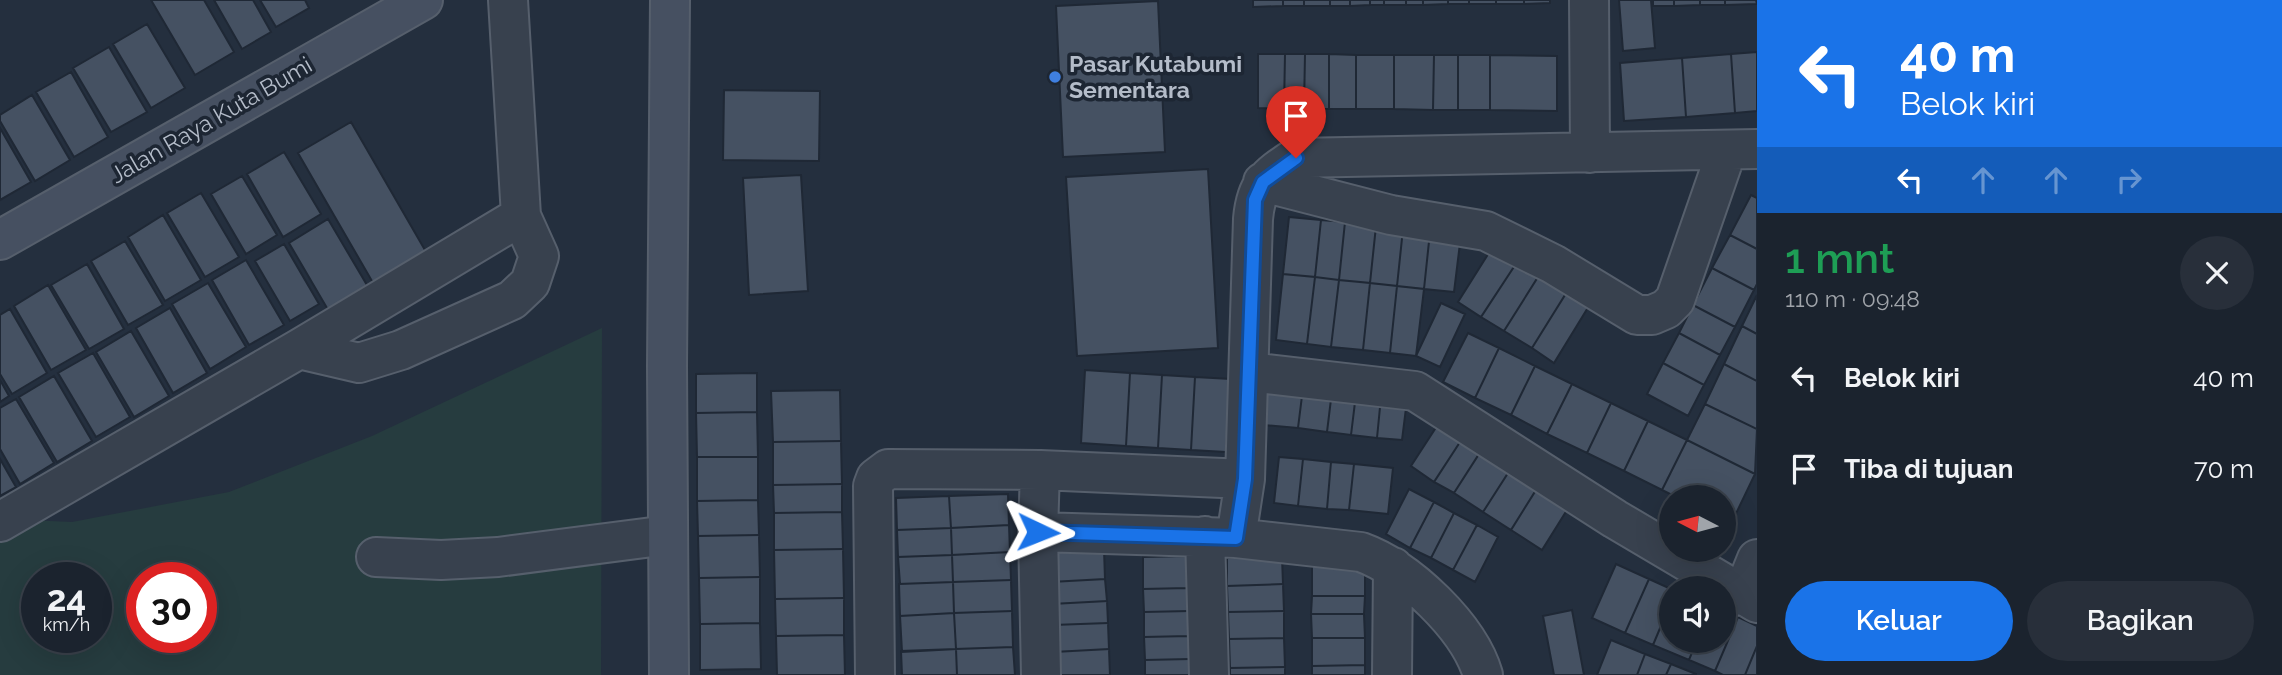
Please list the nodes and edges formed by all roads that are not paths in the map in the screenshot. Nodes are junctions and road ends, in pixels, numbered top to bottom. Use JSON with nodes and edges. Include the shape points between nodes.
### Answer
{"nodes":[{"id":1,"x":423,"y":0,"type":"edge"},
{"id":2,"x":508,"y":0,"type":"edge"},
{"id":3,"x":670,"y":0,"type":"edge"},
{"id":4,"x":1589,"y":0,"type":"edge"},
{"id":5,"x":1742,"y":149,"type":"edge"},
{"id":6,"x":1590,"y":153,"type":"junction"},
{"id":7,"x":1263,"y":182,"type":"junction"},
{"id":8,"x":521,"y":216,"type":"junction"},
{"id":9,"x":0,"y":240,"type":"edge"},
{"id":10,"x":299,"y":349,"type":"junction"},
{"id":11,"x":1249,"y":372,"type":"junction"},
{"id":12,"x":1040,"y":470,"type":"junction"},
{"id":13,"x":1245,"y":479,"type":"junction"},
{"id":14,"x":0,"y":522,"type":"edge"},
{"id":15,"x":1038,"y":532,"type":"junction"},
{"id":16,"x":668,"y":535,"type":"junction"},
{"id":17,"x":1220,"y":537,"type":"junction"},
{"id":18,"x":376,"y":557,"type":"dead end"},
{"id":19,"x":1757,"y":559,"type":"edge"},
{"id":20,"x":1393,"y":567,"type":"junction"},
{"id":21,"x":1750,"y":599,"type":"edge"},
{"id":22,"x":669,"y":675,"type":"edge"},
{"id":23,"x":875,"y":675,"type":"edge"},
{"id":24,"x":1041,"y":675,"type":"edge"},
{"id":25,"x":1209,"y":675,"type":"edge"},
{"id":26,"x":1392,"y":675,"type":"edge"},
{"id":27,"x":1483,"y":675,"type":"edge"}],
"edges":[{"from":1,"to":9,"type":"street","name":"Jalan Raya Kuta Bumi"},
{"from":2,"to":8,"type":"street"},
{"from":3,"to":16,"type":"street"},
{"from":4,"to":6,"type":"street"},
{"from":5,"to":6,"type":"street"},
{"from":5,"to":7,"type":"street","via":[[1675,300],[1652,316],[1624,308],[1553,264],[1486,231],[1391,215]]},
{"from":6,"to":7,"type":"street","via":[[1296,158]]},
{"from":7,"to":11,"type":"street","via":[[1253,219]]},
{"from":8,"to":10,"type":"street"},
{"from":8,"to":10,"type":"street","via":[[539,256],[530,283],[512,300],[401,351],[359,363]]},
{"from":10,"to":14,"type":"street"},
{"from":11,"to":13,"type":"street"},
{"from":11,"to":21,"type":"street","via":[[1415,391]]},
{"from":12,"to":13,"type":"street"},
{"from":12,"to":15,"type":"street"},
{"from":12,"to":23,"type":"street","via":[[888,469],[876,478]]},
{"from":13,"to":17,"type":"street"},
{"from":15,"to":17,"type":"street"},
{"from":15,"to":24,"type":"street"},
{"from":16,"to":18,"type":"street","via":[[498,558]]},
{"from":16,"to":22,"type":"street"},
{"from":17,"to":20,"type":"street","via":[[1361,552]]},
{"from":17,"to":25,"type":"street"},
{"from":19,"to":21,"type":"street"},
{"from":20,"to":26,"type":"street"},
{"from":20,"to":27,"type":"street","via":[[1462,632]]}]}
